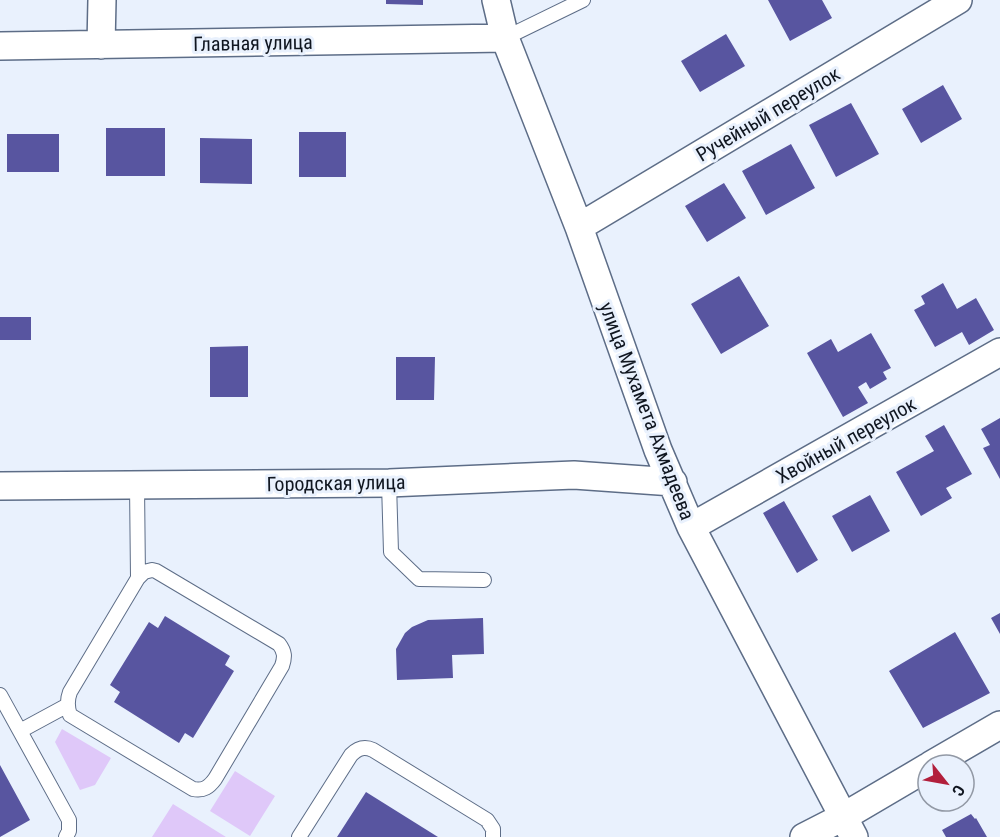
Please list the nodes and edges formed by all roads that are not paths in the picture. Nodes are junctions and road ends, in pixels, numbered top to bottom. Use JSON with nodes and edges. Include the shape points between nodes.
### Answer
{"nodes":[{"id":1,"x":102,"y":0,"type":"edge"},
{"id":2,"x":496,"y":0,"type":"edge"},
{"id":3,"x":582,"y":0,"type":"edge"},
{"id":4,"x":958,"y":0,"type":"edge"},
{"id":5,"x":506,"y":38,"type":"junction"},
{"id":6,"x":102,"y":45,"type":"junction"},
{"id":7,"x":0,"y":46,"type":"edge"},
{"id":8,"x":579,"y":227,"type":"junction"},
{"id":9,"x":1000,"y":352,"type":"edge"},
{"id":10,"x":673,"y":482,"type":"junction"},
{"id":11,"x":389,"y":483,"type":"junction"},
{"id":12,"x":137,"y":485,"type":"junction"},
{"id":13,"x":0,"y":486,"type":"edge"},
{"id":14,"x":691,"y":527,"type":"junction"},
{"id":15,"x":138,"y":578,"type":"junction"},
{"id":16,"x":484,"y":580,"type":"dead end"},
{"id":17,"x":0,"y":695,"type":"edge"},
{"id":18,"x":68,"y":705,"type":"junction"},
{"id":19,"x":1000,"y":725,"type":"edge"},
{"id":20,"x":20,"y":731,"type":"junction"},
{"id":21,"x":952,"y":753,"type":"edge"},
{"id":22,"x":916,"y":777,"type":"edge"},
{"id":23,"x":849,"y":827,"type":"edge"},
{"id":24,"x":66,"y":837,"type":"edge"},
{"id":25,"x":299,"y":837,"type":"edge"},
{"id":26,"x":493,"y":837,"type":"edge"},
{"id":27,"x":804,"y":837,"type":"edge"}],
"edges":[{"from":1,"to":6,"type":"street"},
{"from":2,"to":5,"type":"street","name":"улица Мухамета Ахмадеева"},
{"from":3,"to":5,"type":"lane"},
{"from":4,"to":8,"type":"street","name":"Ручейный переулок"},
{"from":5,"to":6,"type":"street","name":"Главная улица"},
{"from":5,"to":8,"type":"street","name":"улица Мухамета Ахмадеева"},
{"from":6,"to":7,"type":"street","name":"Главная улица"},
{"from":8,"to":10,"type":"street","name":"улица Мухамета Ахмадеева","via":[[658,450]]},
{"from":9,"to":14,"type":"street","name":"Хвойный переулок"},
{"from":10,"to":11,"type":"street","name":"Городская улица","via":[[574,475]]},
{"from":10,"to":14,"type":"street","name":"улица Мухамета Ахмадеева"},
{"from":11,"to":12,"type":"street","name":"Городская улица"},
{"from":11,"to":16,"type":"lane","via":[[391,552],[419,579]]},
{"from":12,"to":13,"type":"street","name":"Городская улица"},
{"from":12,"to":15,"type":"lane"},
{"from":14,"to":23,"type":"street","name":"улица Мухамета Ахмадеева"},
{"from":15,"to":18,"type":"lane","via":[[70,692]]},
{"from":15,"to":18,"type":"lane","via":[[144,572],[156,571],[279,644],[285,653],[282,666],[215,779],[199,790],[70,715]]},
{"from":17,"to":20,"type":"lane"},
{"from":18,"to":20,"type":"lane"},
{"from":19,"to":21,"type":"street"},
{"from":20,"to":24,"type":"lane","via":[[69,820]]},
{"from":22,"to":23,"type":"street"},
{"from":23,"to":27,"type":"street"},
{"from":25,"to":26,"type":"lane","via":[[351,755],[361,748],[374,750],[487,820]]}]}
